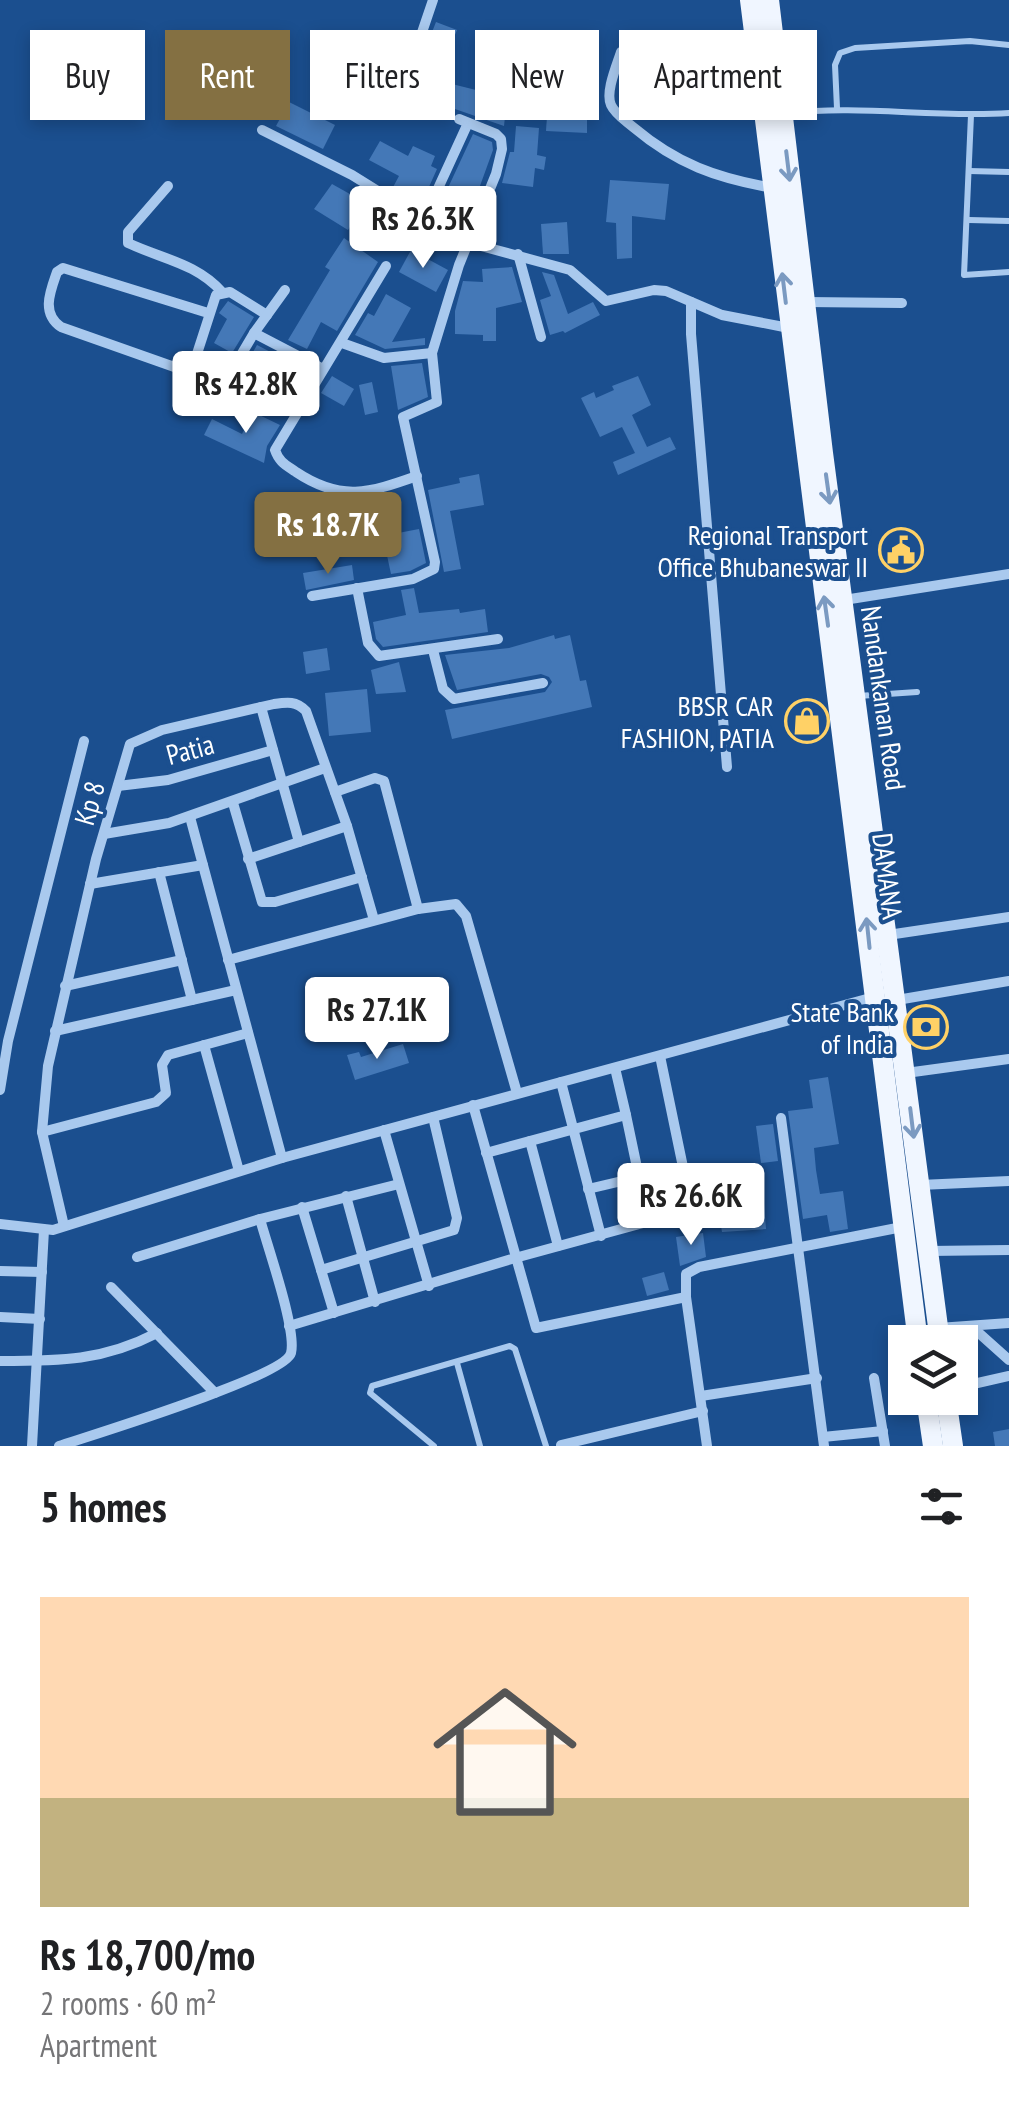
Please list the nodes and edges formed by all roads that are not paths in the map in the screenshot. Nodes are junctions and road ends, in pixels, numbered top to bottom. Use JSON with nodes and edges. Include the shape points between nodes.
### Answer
{"nodes":[{"id":1,"x":433,"y":0,"type":"edge"},
{"id":2,"x":750,"y":0,"type":"edge"},
{"id":3,"x":769,"y":0,"type":"edge"},
{"id":4,"x":423,"y":30,"type":"edge"},
{"id":5,"x":772,"y":30,"type":"edge"},
{"id":6,"x":1009,"y":45,"type":"edge"},
{"id":7,"x":619,"y":60,"type":"edge"},
{"id":8,"x":836,"y":108,"type":"junction"},
{"id":9,"x":817,"y":110,"type":"edge"},
{"id":10,"x":1009,"y":113,"type":"edge"},
{"id":11,"x":619,"y":115,"type":"edge"},
{"id":12,"x":971,"y":116,"type":"junction"},
{"id":13,"x":625,"y":120,"type":"edge"},
{"id":14,"x":783,"y":120,"type":"edge"},
{"id":15,"x":262,"y":130,"type":"dead end"},
{"id":16,"x":969,"y":171,"type":"junction"},
{"id":17,"x":1009,"y":172,"type":"edge"},
{"id":18,"x":168,"y":186,"type":"dead end"},
{"id":19,"x":773,"y":188,"type":"junction"},
{"id":20,"x":424,"y":219,"type":"junction"},
{"id":21,"x":969,"y":220,"type":"junction"},
{"id":22,"x":1009,"y":221,"type":"edge"},
{"id":23,"x":470,"y":243,"type":"junction"},
{"id":24,"x":518,"y":254,"type":"junction"},
{"id":25,"x":386,"y":266,"type":"dead end"},
{"id":26,"x":1009,"y":272,"type":"edge"},
{"id":27,"x":285,"y":290,"type":"dead end"},
{"id":28,"x":222,"y":292,"type":"junction"},
{"id":29,"x":691,"y":302,"type":"junction"},
{"id":30,"x":806,"y":302,"type":"junction"},
{"id":31,"x":902,"y":304,"type":"dead end"},
{"id":32,"x":208,"y":312,"type":"junction"},
{"id":33,"x":267,"y":314,"type":"junction"},
{"id":34,"x":789,"y":328,"type":"junction"},
{"id":35,"x":254,"y":332,"type":"junction"},
{"id":36,"x":541,"y":337,"type":"dead end"},
{"id":37,"x":342,"y":343,"type":"junction"},
{"id":38,"x":432,"y":354,"type":"junction"},
{"id":39,"x":323,"y":369,"type":"junction"},
{"id":40,"x":218,"y":394,"type":"dead end"},
{"id":41,"x":417,"y":476,"type":"junction"},
{"id":42,"x":1009,"y":574,"type":"edge"},
{"id":43,"x":357,"y":588,"type":"junction"},
{"id":44,"x":312,"y":596,"type":"dead end"},
{"id":45,"x":844,"y":600,"type":"junction"},
{"id":46,"x":498,"y":639,"type":"dead end"},
{"id":47,"x":433,"y":650,"type":"junction"},
{"id":48,"x":543,"y":683,"type":"dead end"},
{"id":49,"x":917,"y":692,"type":"dead end"},
{"id":50,"x":856,"y":696,"type":"junction"},
{"id":51,"x":260,"y":707,"type":"junction"},
{"id":52,"x":84,"y":741,"type":"dead end"},
{"id":53,"x":273,"y":750,"type":"junction"},
{"id":54,"x":325,"y":768,"type":"junction"},
{"id":55,"x":728,"y":768,"type":"dead end"},
{"id":56,"x":282,"y":784,"type":"junction"},
{"id":57,"x":118,"y":786,"type":"junction"},
{"id":58,"x":334,"y":792,"type":"junction"},
{"id":59,"x":233,"y":803,"type":"junction"},
{"id":60,"x":862,"y":816,"type":"junction"},
{"id":61,"x":190,"y":817,"type":"junction"},
{"id":62,"x":347,"y":826,"type":"junction"},
{"id":63,"x":104,"y":834,"type":"junction"},
{"id":64,"x":299,"y":842,"type":"junction"},
{"id":65,"x":248,"y":859,"type":"junction"},
{"id":66,"x":203,"y":865,"type":"junction"},
{"id":67,"x":159,"y":872,"type":"junction"},
{"id":68,"x":362,"y":877,"type":"junction"},
{"id":69,"x":90,"y":884,"type":"junction"},
{"id":70,"x":418,"y":909,"type":"junction"},
{"id":71,"x":1009,"y":916,"type":"edge"},
{"id":72,"x":374,"y":920,"type":"junction"},
{"id":73,"x":888,"y":935,"type":"junction"},
{"id":74,"x":182,"y":960,"type":"junction"},
{"id":75,"x":228,"y":960,"type":"junction"},
{"id":76,"x":1009,"y":981,"type":"edge"},
{"id":77,"x":65,"y":986,"type":"junction"},
{"id":78,"x":236,"y":990,"type":"junction"},
{"id":79,"x":874,"y":998,"type":"junction"},
{"id":80,"x":192,"y":1000,"type":"junction"},
{"id":81,"x":897,"y":1000,"type":"junction"},
{"id":82,"x":0,"y":1020,"type":"edge"},
{"id":83,"x":12,"y":1024,"type":"junction"},
{"id":84,"x":55,"y":1031,"type":"junction"},
{"id":85,"x":248,"y":1033,"type":"junction"},
{"id":86,"x":204,"y":1045,"type":"junction"},
{"id":87,"x":660,"y":1056,"type":"junction"},
{"id":88,"x":1009,"y":1058,"type":"edge"},
{"id":89,"x":615,"y":1068,"type":"junction"},
{"id":90,"x":906,"y":1073,"type":"junction"},
{"id":91,"x":561,"y":1082,"type":"junction"},
{"id":92,"x":0,"y":1090,"type":"edge"},
{"id":93,"x":517,"y":1094,"type":"junction"},
{"id":94,"x":472,"y":1105,"type":"junction"},
{"id":95,"x":626,"y":1115,"type":"junction"},
{"id":96,"x":433,"y":1117,"type":"junction"},
{"id":97,"x":780,"y":1118,"type":"dead end"},
{"id":98,"x":384,"y":1130,"type":"junction"},
{"id":99,"x":571,"y":1130,"type":"junction"},
{"id":100,"x":42,"y":1132,"type":"junction"},
{"id":101,"x":530,"y":1141,"type":"junction"},
{"id":102,"x":486,"y":1153,"type":"junction"},
{"id":103,"x":282,"y":1158,"type":"junction"},
{"id":104,"x":682,"y":1166,"type":"junction"},
{"id":105,"x":239,"y":1171,"type":"junction"},
{"id":106,"x":639,"y":1178,"type":"junction"},
{"id":107,"x":1009,"y":1181,"type":"edge"},
{"id":108,"x":399,"y":1184,"type":"junction"},
{"id":109,"x":920,"y":1185,"type":"junction"},
{"id":110,"x":588,"y":1189,"type":"junction"},
{"id":111,"x":346,"y":1196,"type":"junction"},
{"id":112,"x":302,"y":1208,"type":"junction"},
{"id":113,"x":260,"y":1219,"type":"junction"},
{"id":114,"x":0,"y":1224,"type":"edge"},
{"id":115,"x":64,"y":1226,"type":"junction"},
{"id":116,"x":902,"y":1227,"type":"junction"},
{"id":117,"x":44,"y":1230,"type":"junction"},
{"id":118,"x":601,"y":1236,"type":"junction"},
{"id":119,"x":416,"y":1242,"type":"junction"},
{"id":120,"x":558,"y":1246,"type":"junction"},
{"id":121,"x":799,"y":1248,"type":"junction"},
{"id":122,"x":1009,"y":1250,"type":"edge"},
{"id":123,"x":928,"y":1252,"type":"junction"},
{"id":124,"x":137,"y":1257,"type":"dead end"},
{"id":125,"x":363,"y":1258,"type":"junction"},
{"id":126,"x":515,"y":1258,"type":"junction"},
{"id":127,"x":321,"y":1270,"type":"junction"},
{"id":128,"x":0,"y":1271,"type":"edge"},
{"id":129,"x":42,"y":1272,"type":"junction"},
{"id":130,"x":429,"y":1286,"type":"junction"},
{"id":131,"x":111,"y":1287,"type":"dead end"},
{"id":132,"x":686,"y":1298,"type":"junction"},
{"id":133,"x":375,"y":1302,"type":"junction"},
{"id":134,"x":334,"y":1314,"type":"junction"},
{"id":135,"x":0,"y":1317,"type":"edge"},
{"id":136,"x":40,"y":1318,"type":"junction"},
{"id":137,"x":1009,"y":1323,"type":"edge"},
{"id":138,"x":916,"y":1325,"type":"edge"},
{"id":139,"x":938,"y":1325,"type":"edge"},
{"id":140,"x":978,"y":1325,"type":"edge"},
{"id":141,"x":289,"y":1326,"type":"junction"},
{"id":142,"x":978,"y":1332,"type":"edge"},
{"id":143,"x":158,"y":1334,"type":"junction"},
{"id":144,"x":1009,"y":1360,"type":"edge"},
{"id":145,"x":0,"y":1361,"type":"edge"},
{"id":146,"x":38,"y":1361,"type":"junction"},
{"id":147,"x":456,"y":1362,"type":"junction"},
{"id":148,"x":1009,"y":1376,"type":"edge"},
{"id":149,"x":817,"y":1378,"type":"junction"},
{"id":150,"x":874,"y":1378,"type":"dead end"},
{"id":151,"x":978,"y":1383,"type":"edge"},
{"id":152,"x":215,"y":1393,"type":"junction"},
{"id":153,"x":700,"y":1396,"type":"junction"},
{"id":154,"x":703,"y":1412,"type":"junction"},
{"id":155,"x":928,"y":1415,"type":"edge"},
{"id":156,"x":948,"y":1415,"type":"edge"},
{"id":157,"x":883,"y":1431,"type":"junction"},
{"id":158,"x":824,"y":1442,"type":"edge"},
{"id":159,"x":78,"y":1443,"type":"edge"},
{"id":160,"x":562,"y":1445,"type":"edge"},
{"id":161,"x":32,"y":1446,"type":"edge"},
{"id":162,"x":59,"y":1446,"type":"edge"},
{"id":163,"x":434,"y":1446,"type":"edge"},
{"id":164,"x":480,"y":1446,"type":"edge"},
{"id":165,"x":546,"y":1446,"type":"edge"},
{"id":166,"x":707,"y":1446,"type":"edge"},
{"id":167,"x":885,"y":1446,"type":"edge"},
{"id":168,"x":932,"y":1446,"type":"edge"},
{"id":169,"x":953,"y":1446,"type":"edge"}],
"edges":[{"from":1,"to":4,"type":"street"},
{"from":2,"to":19,"type":"main road","name":"DAMANA"},
{"from":3,"to":5,"type":"main road","name":"Nandankanan Road"},
{"from":6,"to":8,"type":"lane","via":[[840,53]]},
{"from":7,"to":11,"type":"street","via":[[610,97]]},
{"from":8,"to":9,"type":"lane"},
{"from":8,"to":12,"type":"lane"},
{"from":10,"to":12,"type":"lane"},
{"from":12,"to":16,"type":"lane"},
{"from":13,"to":19,"type":"street","via":[[691,166]]},
{"from":14,"to":30,"type":"main road","name":"Nandankanan Road","one_way":true},
{"from":15,"to":20,"type":"street"},
{"from":16,"to":17,"type":"lane"},
{"from":16,"to":21,"type":"lane"},
{"from":18,"to":28,"type":"street","via":[[128,232],[128,242],[182,262]]},
{"from":34,"to":19,"type":"main road","name":"DAMANA","one_way":true},
{"from":20,"to":23,"type":"street"},
{"from":20,"to":23,"type":"street","via":[[464,121],[496,134],[502,149]]},
{"from":21,"to":22,"type":"lane"},
{"from":21,"to":26,"type":"lane","via":[[964,275]]},
{"from":23,"to":24,"type":"street"},
{"from":23,"to":38,"type":"street"},
{"from":24,"to":29,"type":"street","via":[[570,270],[606,301],[654,290]]},
{"from":24,"to":36,"type":"street"},
{"from":25,"to":37,"type":"street"},
{"from":27,"to":33,"type":"street"},
{"from":28,"to":32,"type":"street"},
{"from":28,"to":33,"type":"street"},
{"from":29,"to":34,"type":"street","via":[[750,323]]},
{"from":29,"to":55,"type":"street"},
{"from":30,"to":31,"type":"street"},
{"from":30,"to":45,"type":"main road","name":"Nandankanan Road","one_way":true},
{"from":32,"to":32,"type":"street","via":[[63,268],[48,309],[61,327],[180,368],[194,363]]},
{"from":33,"to":35,"type":"street"},
{"from":60,"to":34,"type":"main road","name":"DAMANA","one_way":true},
{"from":35,"to":39,"type":"street"},
{"from":35,"to":40,"type":"street"},
{"from":37,"to":38,"type":"street","via":[[384,358]]},
{"from":37,"to":39,"type":"street"},
{"from":38,"to":41,"type":"street","via":[[437,402],[403,417]]},
{"from":39,"to":41,"type":"street","via":[[276,450],[281,462],[310,481],[353,494]]},
{"from":41,"to":43,"type":"street","via":[[434,569]]},
{"from":42,"to":45,"type":"street"},
{"from":43,"to":44,"type":"street"},
{"from":43,"to":47,"type":"street","via":[[379,656]]},
{"from":45,"to":50,"type":"main road","name":"Nandankanan Road"},
{"from":46,"to":47,"type":"street"},
{"from":47,"to":48,"type":"street","via":[[443,689],[454,699]]},
{"from":49,"to":50,"type":"lane"},
{"from":50,"to":60,"type":"main road","name":"Nandankanan Road"},
{"from":51,"to":53,"type":"street"},
{"from":51,"to":54,"type":"street","name":"Kp 8","via":[[299,704]]},
{"from":51,"to":57,"type":"street","name":"Kp 8","via":[[130,744]]},
{"from":52,"to":83,"type":"street"},
{"from":53,"to":56,"type":"street"},
{"from":53,"to":57,"type":"street","name":"Patia","via":[[168,780]]},
{"from":54,"to":56,"type":"street"},
{"from":54,"to":58,"type":"street","name":"Kp 8"},
{"from":56,"to":59,"type":"street"},
{"from":56,"to":64,"type":"street"},
{"from":57,"to":63,"type":"street","name":"Kp 8"},
{"from":58,"to":62,"type":"street","name":"Kp 8"},
{"from":58,"to":70,"type":"street","via":[[374,778],[384,782]]},
{"from":59,"to":61,"type":"street"},
{"from":59,"to":65,"type":"street"},
{"from":60,"to":73,"type":"main road","name":"Nandankanan Road"},
{"from":79,"to":60,"type":"main road","name":"DAMANA","one_way":true},
{"from":61,"to":63,"type":"street"},
{"from":61,"to":66,"type":"street"},
{"from":62,"to":64,"type":"street"},
{"from":62,"to":68,"type":"street","name":"Kp 8"},
{"from":63,"to":69,"type":"street","name":"Kp 8"},
{"from":64,"to":65,"type":"street"},
{"from":65,"to":68,"type":"street","via":[[259,898],[268,904]]},
{"from":66,"to":67,"type":"street"},
{"from":66,"to":75,"type":"street"},
{"from":67,"to":69,"type":"street"},
{"from":67,"to":74,"type":"street"},
{"from":68,"to":72,"type":"street","name":"Kp 8"},
{"from":69,"to":77,"type":"street","name":"Kp 8"},
{"from":70,"to":72,"type":"street"},
{"from":70,"to":93,"type":"street","via":[[448,903],[462,908]]},
{"from":71,"to":73,"type":"street"},
{"from":72,"to":75,"type":"street"},
{"from":73,"to":81,"type":"main road","name":"Nandankanan Road"},
{"from":74,"to":77,"type":"street"},
{"from":74,"to":80,"type":"street"},
{"from":75,"to":78,"type":"street"},
{"from":76,"to":81,"type":"street"},
{"from":77,"to":84,"type":"street","name":"Kp 8"},
{"from":78,"to":80,"type":"street"},
{"from":78,"to":85,"type":"street"},
{"from":79,"to":87,"type":"street"},
{"from":79,"to":116,"type":"main road","name":"DAMANA"},
{"from":80,"to":84,"type":"street"},
{"from":81,"to":90,"type":"main road","name":"Nandankanan Road"},
{"from":82,"to":83,"type":"street"},
{"from":83,"to":92,"type":"street"},
{"from":84,"to":100,"type":"street","name":"Kp 8"},
{"from":85,"to":86,"type":"street"},
{"from":85,"to":103,"type":"street"},
{"from":86,"to":100,"type":"street","via":[[164,1059],[166,1092],[156,1102]]},
{"from":86,"to":105,"type":"street"},
{"from":87,"to":89,"type":"street"},
{"from":87,"to":104,"type":"street"},
{"from":88,"to":90,"type":"street"},
{"from":89,"to":91,"type":"street"},
{"from":89,"to":95,"type":"street"},
{"from":90,"to":109,"type":"main road","name":"Nandankanan Road","one_way":true},
{"from":91,"to":93,"type":"street"},
{"from":91,"to":99,"type":"street"},
{"from":93,"to":94,"type":"street"},
{"from":94,"to":96,"type":"street"},
{"from":94,"to":102,"type":"street"},
{"from":95,"to":99,"type":"street"},
{"from":95,"to":106,"type":"street"},
{"from":96,"to":98,"type":"street"},
{"from":96,"to":119,"type":"street","via":[[456,1226]]},
{"from":97,"to":121,"type":"street"},
{"from":98,"to":103,"type":"street"},
{"from":98,"to":108,"type":"street"},
{"from":99,"to":101,"type":"street"},
{"from":99,"to":110,"type":"street"},
{"from":100,"to":115,"type":"street","name":"Kp 8"},
{"from":101,"to":102,"type":"street"},
{"from":101,"to":120,"type":"street"},
{"from":102,"to":126,"type":"street"},
{"from":103,"to":105,"type":"street"},
{"from":104,"to":106,"type":"street"},
{"from":104,"to":118,"type":"street","via":[[687,1211]]},
{"from":105,"to":115,"type":"street"},
{"from":106,"to":110,"type":"street"},
{"from":107,"to":109,"type":"street"},
{"from":108,"to":111,"type":"street"},
{"from":108,"to":119,"type":"street"},
{"from":109,"to":123,"type":"main road","name":"Nandankanan Road"},
{"from":110,"to":118,"type":"street"},
{"from":111,"to":112,"type":"street"},
{"from":111,"to":125,"type":"street"},
{"from":112,"to":113,"type":"street"},
{"from":112,"to":127,"type":"street"},
{"from":113,"to":124,"type":"street"},
{"from":113,"to":141,"type":"street"},
{"from":114,"to":117,"type":"street"},
{"from":115,"to":117,"type":"street"},
{"from":116,"to":121,"type":"street"},
{"from":116,"to":138,"type":"main road","name":"DAMANA"},
{"from":117,"to":129,"type":"street"},
{"from":118,"to":120,"type":"street"},
{"from":119,"to":125,"type":"street"},
{"from":119,"to":130,"type":"street"},
{"from":120,"to":126,"type":"street"},
{"from":121,"to":132,"type":"street","via":[[699,1267],[686,1274]]},
{"from":121,"to":149,"type":"street"},
{"from":122,"to":123,"type":"street"},
{"from":123,"to":139,"type":"main road","name":"Nandankanan Road"},
{"from":125,"to":127,"type":"street"},
{"from":125,"to":133,"type":"street"},
{"from":126,"to":130,"type":"street"},
{"from":126,"to":132,"type":"street","via":[[536,1328]]},
{"from":127,"to":134,"type":"street"},
{"from":128,"to":129,"type":"street"},
{"from":129,"to":136,"type":"street"},
{"from":130,"to":133,"type":"street"},
{"from":131,"to":143,"type":"street"},
{"from":132,"to":153,"type":"street"},
{"from":133,"to":134,"type":"street"},
{"from":134,"to":141,"type":"street"},
{"from":135,"to":136,"type":"street"},
{"from":136,"to":146,"type":"street"},
{"from":137,"to":140,"type":"street"},
{"from":141,"to":152,"type":"street","via":[[285,1363]]},
{"from":142,"to":144,"type":"street"},
{"from":143,"to":146,"type":"street","via":[[118,1352]]},
{"from":143,"to":152,"type":"street"},
{"from":145,"to":146,"type":"street"},
{"from":146,"to":161,"type":"street"},
{"from":147,"to":163,"type":"lane","via":[[370,1389]]},
{"from":147,"to":164,"type":"lane"},
{"from":147,"to":165,"type":"lane","via":[[516,1348]]},
{"from":148,"to":151,"type":"street"},
{"from":149,"to":153,"type":"street"},
{"from":149,"to":158,"type":"street"},
{"from":150,"to":157,"type":"street"},
{"from":152,"to":159,"type":"street"},
{"from":153,"to":154,"type":"street"},
{"from":154,"to":160,"type":"street"},
{"from":154,"to":166,"type":"street"},
{"from":155,"to":168,"type":"main road"},
{"from":156,"to":169,"type":"main road"},
{"from":157,"to":158,"type":"street"},
{"from":157,"to":167,"type":"street"},
{"from":159,"to":162,"type":"street"}]}
